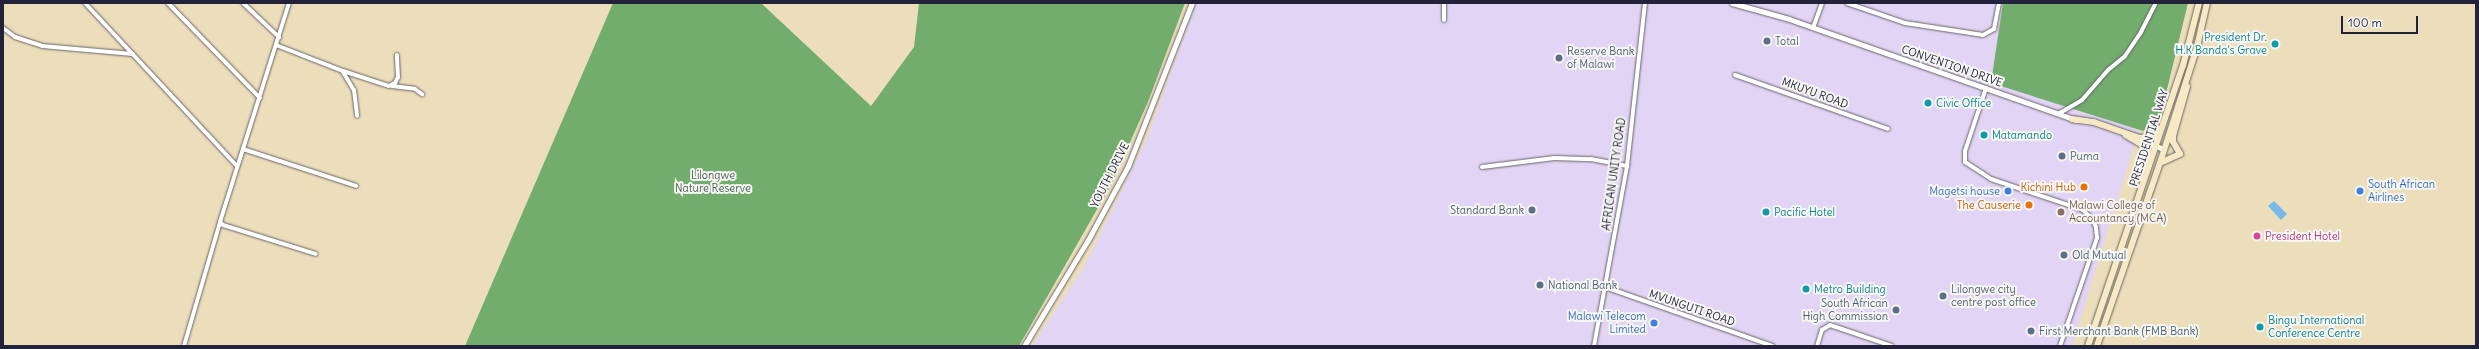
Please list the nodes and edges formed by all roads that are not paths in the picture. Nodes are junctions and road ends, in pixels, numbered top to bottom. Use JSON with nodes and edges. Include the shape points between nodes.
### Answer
{"nodes":[{"id":1,"x":85,"y":3,"type":"edge"},
{"id":2,"x":168,"y":3,"type":"edge"},
{"id":3,"x":243,"y":3,"type":"edge"},
{"id":4,"x":289,"y":3,"type":"edge"},
{"id":5,"x":1192,"y":3,"type":"edge"},
{"id":6,"x":1444,"y":3,"type":"edge"},
{"id":7,"x":1645,"y":3,"type":"edge"},
{"id":8,"x":1732,"y":3,"type":"edge"},
{"id":9,"x":1822,"y":3,"type":"edge"},
{"id":10,"x":1847,"y":3,"type":"edge"},
{"id":11,"x":1999,"y":3,"type":"edge"},
{"id":12,"x":2156,"y":3,"type":"edge"},
{"id":13,"x":2199,"y":3,"type":"edge"},
{"id":14,"x":2207,"y":3,"type":"edge"},
{"id":15,"x":1444,"y":20,"type":"dead end"},
{"id":16,"x":3,"y":28,"type":"edge"},
{"id":17,"x":1813,"y":28,"type":"junction"},
{"id":18,"x":279,"y":37,"type":"junction"},
{"id":19,"x":276,"y":45,"type":"junction"},
{"id":20,"x":133,"y":54,"type":"junction"},
{"id":21,"x":397,"y":55,"type":"dead end"},
{"id":22,"x":2190,"y":69,"type":"junction"},
{"id":23,"x":343,"y":71,"type":"junction"},
{"id":24,"x":1735,"y":75,"type":"dead end"},
{"id":25,"x":392,"y":86,"type":"junction"},
{"id":26,"x":1986,"y":88,"type":"junction"},
{"id":27,"x":422,"y":94,"type":"dead end"},
{"id":28,"x":260,"y":98,"type":"junction"},
{"id":29,"x":2058,"y":114,"type":"junction"},
{"id":30,"x":357,"y":116,"type":"dead end"},
{"id":31,"x":2072,"y":119,"type":"junction"},
{"id":32,"x":2164,"y":123,"type":"junction"},
{"id":33,"x":1888,"y":129,"type":"dead end"},
{"id":34,"x":2126,"y":135,"type":"junction"},
{"id":35,"x":2156,"y":146,"type":"junction"},
{"id":36,"x":243,"y":149,"type":"junction"},
{"id":37,"x":2164,"y":149,"type":"junction"},
{"id":38,"x":2160,"y":163,"type":"junction"},
{"id":39,"x":238,"y":166,"type":"junction"},
{"id":40,"x":1627,"y":166,"type":"junction"},
{"id":41,"x":1482,"y":167,"type":"dead end"},
{"id":42,"x":356,"y":186,"type":"dead end"},
{"id":43,"x":220,"y":222,"type":"junction"},
{"id":44,"x":2130,"y":225,"type":"junction"},
{"id":45,"x":316,"y":254,"type":"dead end"},
{"id":46,"x":1605,"y":287,"type":"junction"},
{"id":47,"x":184,"y":346,"type":"edge"},
{"id":48,"x":1024,"y":346,"type":"edge"},
{"id":49,"x":1594,"y":346,"type":"edge"},
{"id":50,"x":1773,"y":346,"type":"edge"},
{"id":51,"x":1817,"y":346,"type":"edge"},
{"id":52,"x":1892,"y":346,"type":"edge"},
{"id":53,"x":2060,"y":346,"type":"edge"},
{"id":54,"x":2088,"y":346,"type":"edge"},
{"id":55,"x":2097,"y":346,"type":"edge"}],
"edges":[{"from":1,"to":20,"type":"street"},
{"from":2,"to":28,"type":"street"},
{"from":3,"to":18,"type":"street"},
{"from":4,"to":18,"type":"street"},
{"from":5,"to":48,"type":"street","name":"YOUTH DRIVE","via":[[1128,166],[1088,240]]},
{"from":6,"to":15,"type":"street"},
{"from":7,"to":40,"type":"street","name":"AFRICAN UNITY ROAD"},
{"from":8,"to":17,"type":"street","name":"CONVENTION DRIVE"},
{"from":9,"to":17,"type":"street"},
{"from":10,"to":11,"type":"street","via":[[1905,23],[1983,35],[1994,29]]},
{"from":12,"to":29,"type":"street","via":[[2125,56],[2108,70],[2082,100]]},
{"from":13,"to":32,"type":"main road","name":"PRESIDENTIAL WAY","via":[[2187,52]]},
{"from":14,"to":22,"type":"main road","name":"PRESIDENTIAL WAY"},
{"from":16,"to":20,"type":"street","via":[[15,37],[42,46]]},
{"from":17,"to":26,"type":"street","name":"CONVENTION DRIVE"},
{"from":18,"to":19,"type":"street"},
{"from":19,"to":23,"type":"street"},
{"from":19,"to":28,"type":"street"},
{"from":20,"to":39,"type":"street"},
{"from":21,"to":25,"type":"street","via":[[398,77]]},
{"from":22,"to":37,"type":"main road","name":"PRESIDENTIAL WAY"},
{"from":22,"to":38,"type":"main road","via":[[2186,96],[2173,136],[2173,142],[2180,154]]},
{"from":23,"to":25,"type":"street","via":[[384,86]]},
{"from":23,"to":30,"type":"street","via":[[354,90]]},
{"from":24,"to":33,"type":"street","name":"MKUYU ROAD"},
{"from":25,"to":27,"type":"street","via":[[415,89]]},
{"from":26,"to":29,"type":"street","name":"CONVENTION DRIVE"},
{"from":26,"to":53,"type":"street","via":[[1965,151],[1965,162],[1991,179],[2083,210],[2096,226],[2097,238]]},
{"from":28,"to":36,"type":"street"},
{"from":29,"to":31,"type":"street","name":"CONVENTION DRIVE"},
{"from":31,"to":32,"type":"main road","via":[[2094,122],[2144,138],[2157,134]]},
{"from":31,"to":34,"type":"street","name":"CONVENTION DRIVE"},
{"from":32,"to":35,"type":"main road","name":"PRESIDENTIAL WAY"},
{"from":34,"to":35,"type":"street","name":"CONVENTION DRIVE"},
{"from":34,"to":44,"type":"main road","via":[[2144,146],[2148,156]]},
{"from":35,"to":37,"type":"street","name":"CONVENTION DRIVE"},
{"from":35,"to":44,"type":"main road","name":"PRESIDENTIAL WAY"},
{"from":36,"to":39,"type":"street"},
{"from":36,"to":42,"type":"street"},
{"from":37,"to":38,"type":"main road","name":"PRESIDENTIAL WAY"},
{"from":38,"to":55,"type":"main road","name":"PRESIDENTIAL WAY"},
{"from":39,"to":43,"type":"street"},
{"from":40,"to":41,"type":"street","via":[[1570,157],[1532,159]]},
{"from":40,"to":46,"type":"street","name":"AFRICAN UNITY ROAD"},
{"from":43,"to":45,"type":"street","via":[[222,225]]},
{"from":43,"to":47,"type":"street"},
{"from":44,"to":54,"type":"main road","name":"PRESIDENTIAL WAY"},
{"from":46,"to":49,"type":"street","name":"AFRICAN UNITY ROAD"},
{"from":46,"to":50,"type":"street","name":"MVUNGUTI ROAD"},
{"from":51,"to":52,"type":"street","via":[[1822,330],[1830,325]]}]}
